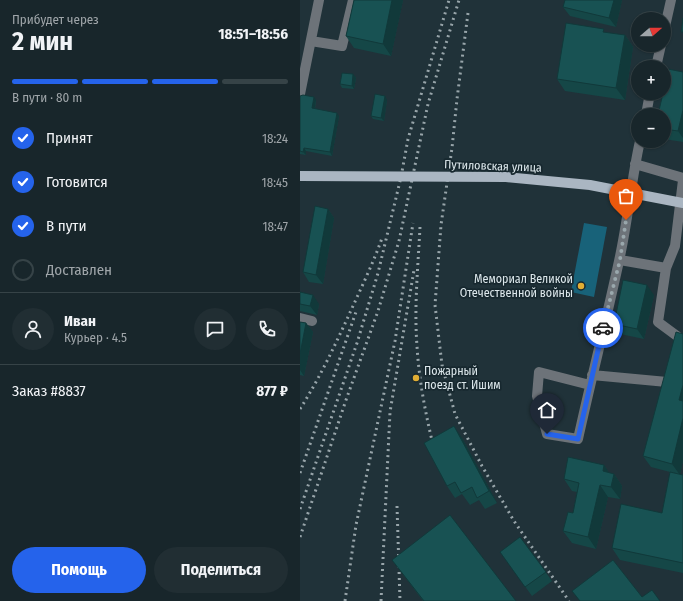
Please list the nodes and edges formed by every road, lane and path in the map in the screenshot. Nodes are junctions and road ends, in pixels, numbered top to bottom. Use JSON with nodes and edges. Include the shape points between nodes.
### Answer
{"nodes":[{"id":1,"x":319,"y":0,"type":"edge"},
{"id":2,"x":353,"y":0,"type":"edge"},
{"id":3,"x":671,"y":0,"type":"edge"},
{"id":4,"x":668,"y":12,"type":"edge"},
{"id":5,"x":311,"y":41,"type":"junction"},
{"id":6,"x":302,"y":79,"type":"edge"},
{"id":7,"x":300,"y":94,"type":"edge"},
{"id":8,"x":638,"y":148,"type":"edge"},
{"id":9,"x":635,"y":164,"type":"junction"},
{"id":10,"x":300,"y":176,"type":"edge"},
{"id":11,"x":683,"y":179,"type":"edge"},
{"id":12,"x":683,"y":202,"type":"edge"},
{"id":13,"x":620,"y":260,"type":"junction"},
{"id":14,"x":666,"y":268,"type":"junction"},
{"id":15,"x":300,"y":318,"type":"edge"},
{"id":16,"x":312,"y":321,"type":"dead end"},
{"id":17,"x":677,"y":336,"type":"edge"},
{"id":18,"x":591,"y":380,"type":"junction"},
{"id":19,"x":667,"y":382,"type":"edge"}],
"edges":[{"from":1,"to":5,"type":"street"},
{"from":2,"to":5,"type":"street","via":[[342,46]]},
{"from":3,"to":4,"type":"street"},
{"from":5,"to":6,"type":"street"},
{"from":6,"to":7,"type":"street"},
{"from":8,"to":9,"type":"street"},
{"from":9,"to":11,"type":"street"},
{"from":9,"to":13,"type":"street"},
{"from":10,"to":12,"type":"main road","name":"Путиловская улица","bridge":true,"via":[[506,177],[590,185]]},
{"from":11,"to":14,"type":"street","via":[[675,246]]},
{"from":13,"to":14,"type":"street"},
{"from":13,"to":18,"type":"street"},
{"from":14,"to":17,"type":"street","via":[[658,322]]},
{"from":15,"to":16,"type":"street"},
{"from":18,"to":18,"type":"street","via":[[578,439],[547,434],[537,396],[539,372]]},
{"from":18,"to":19,"type":"street"}]}
